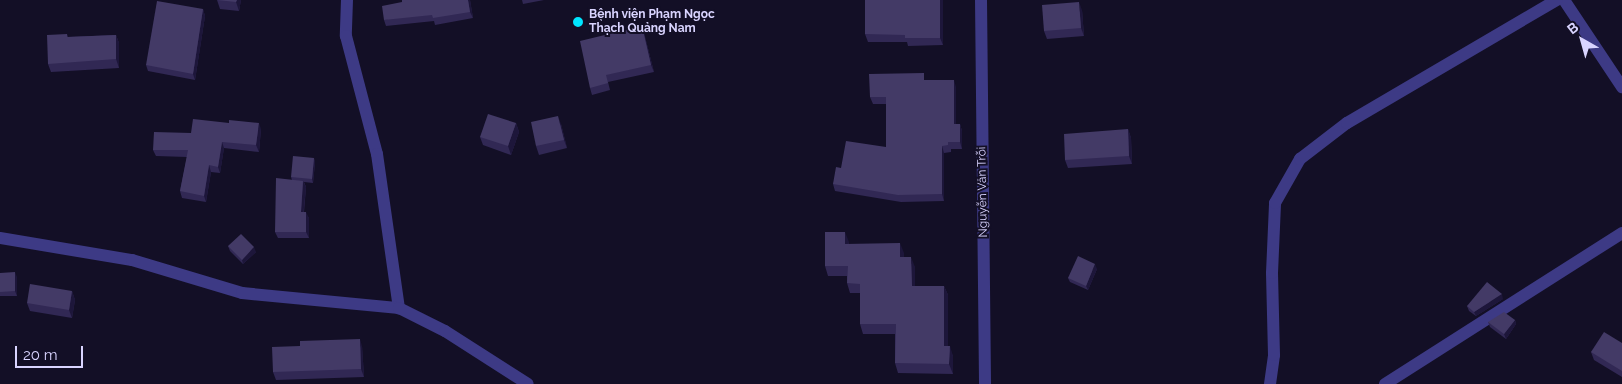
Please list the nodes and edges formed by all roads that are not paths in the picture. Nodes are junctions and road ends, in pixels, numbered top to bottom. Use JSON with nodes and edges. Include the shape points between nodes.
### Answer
{"nodes":[{"id":1,"x":347,"y":0,"type":"edge"},
{"id":2,"x":981,"y":0,"type":"edge"},
{"id":3,"x":1557,"y":0,"type":"edge"},
{"id":4,"x":1564,"y":0,"type":"edge"},
{"id":5,"x":1622,"y":87,"type":"edge"},
{"id":6,"x":1622,"y":233,"type":"edge"},
{"id":7,"x":0,"y":238,"type":"edge"},
{"id":8,"x":399,"y":308,"type":"junction"},
{"id":9,"x":528,"y":384,"type":"edge"},
{"id":10,"x":985,"y":384,"type":"edge"},
{"id":11,"x":1270,"y":384,"type":"edge"},
{"id":12,"x":1385,"y":384,"type":"edge"}],
"edges":[{"from":1,"to":8,"type":"street","via":[[346,36],[377,154]]},
{"from":2,"to":10,"type":"street","name":"Nguyễn Văn Trỗi"},
{"from":3,"to":11,"type":"street","via":[[1347,123],[1300,159],[1275,203],[1272,272],[1274,354]]},
{"from":4,"to":5,"type":"street"},
{"from":6,"to":12,"type":"street"},
{"from":7,"to":8,"type":"street","via":[[132,260],[242,293]]},
{"from":8,"to":9,"type":"street","via":[[445,331]]}]}
